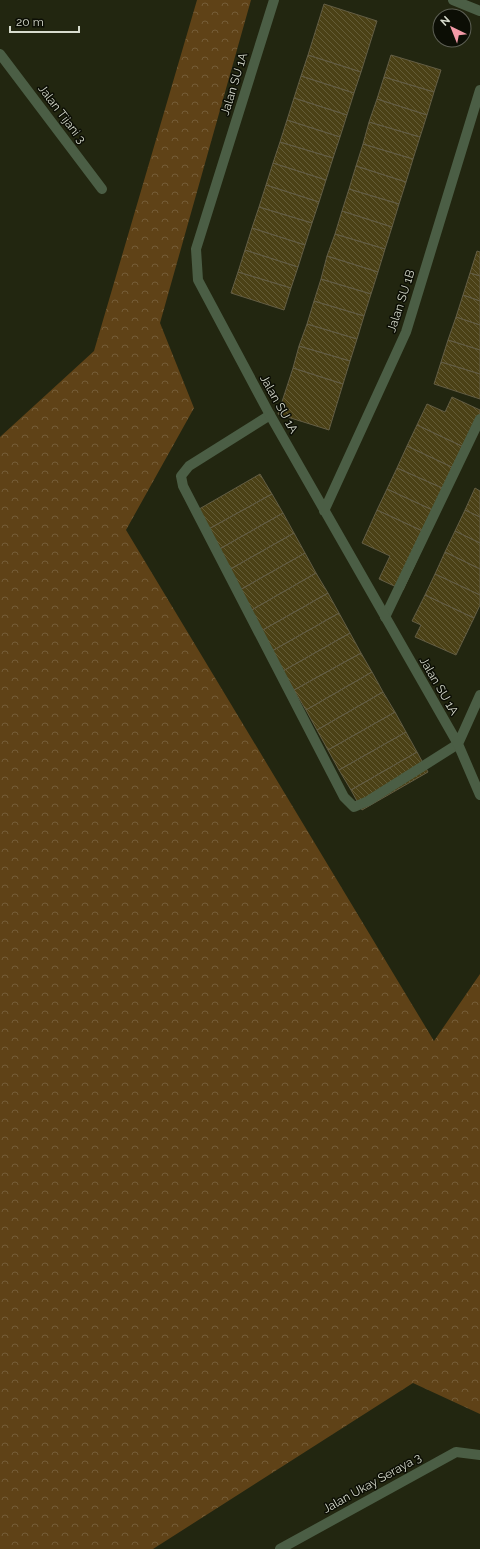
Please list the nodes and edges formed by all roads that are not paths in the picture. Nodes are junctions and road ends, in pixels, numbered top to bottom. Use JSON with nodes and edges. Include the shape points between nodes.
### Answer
{"nodes":[{"id":1,"x":274,"y":0,"type":"edge"},
{"id":2,"x":453,"y":0,"type":"edge"},
{"id":3,"x":480,"y":11,"type":"edge"},
{"id":4,"x":0,"y":54,"type":"edge"},
{"id":5,"x":480,"y":90,"type":"edge"},
{"id":6,"x":102,"y":189,"type":"dead end"},
{"id":7,"x":270,"y":415,"type":"junction"},
{"id":8,"x":480,"y":419,"type":"edge"},
{"id":9,"x":324,"y":511,"type":"junction"},
{"id":10,"x":385,"y":618,"type":"junction"},
{"id":11,"x":480,"y":696,"type":"edge"},
{"id":12,"x":458,"y":744,"type":"junction"},
{"id":13,"x":480,"y":795,"type":"edge"},
{"id":14,"x":480,"y":1455,"type":"edge"},
{"id":15,"x":280,"y":1549,"type":"edge"}],
"edges":[{"from":1,"to":7,"type":"street","name":"Jalan SU 1A","via":[[196,249],[198,280]]},
{"from":2,"to":3,"type":"street"},
{"from":4,"to":6,"type":"street","name":"Jalan Tijani 3"},
{"from":5,"to":9,"type":"street","name":"Jalan SU 1B","via":[[406,332]]},
{"from":7,"to":9,"type":"street","name":"Jalan SU 1A"},
{"from":7,"to":12,"type":"street","via":[[189,466],[181,476],[183,486],[344,797],[354,807],[368,801]]},
{"from":8,"to":10,"type":"street"},
{"from":9,"to":10,"type":"street","name":"Jalan SU 1A"},
{"from":10,"to":12,"type":"street","name":"Jalan SU 1A"},
{"from":11,"to":12,"type":"street"},
{"from":12,"to":13,"type":"street","name":"Jalan SU 1A"},
{"from":14,"to":15,"type":"street","name":"Jalan Ukay Seraya 3","via":[[456,1452]]}]}
